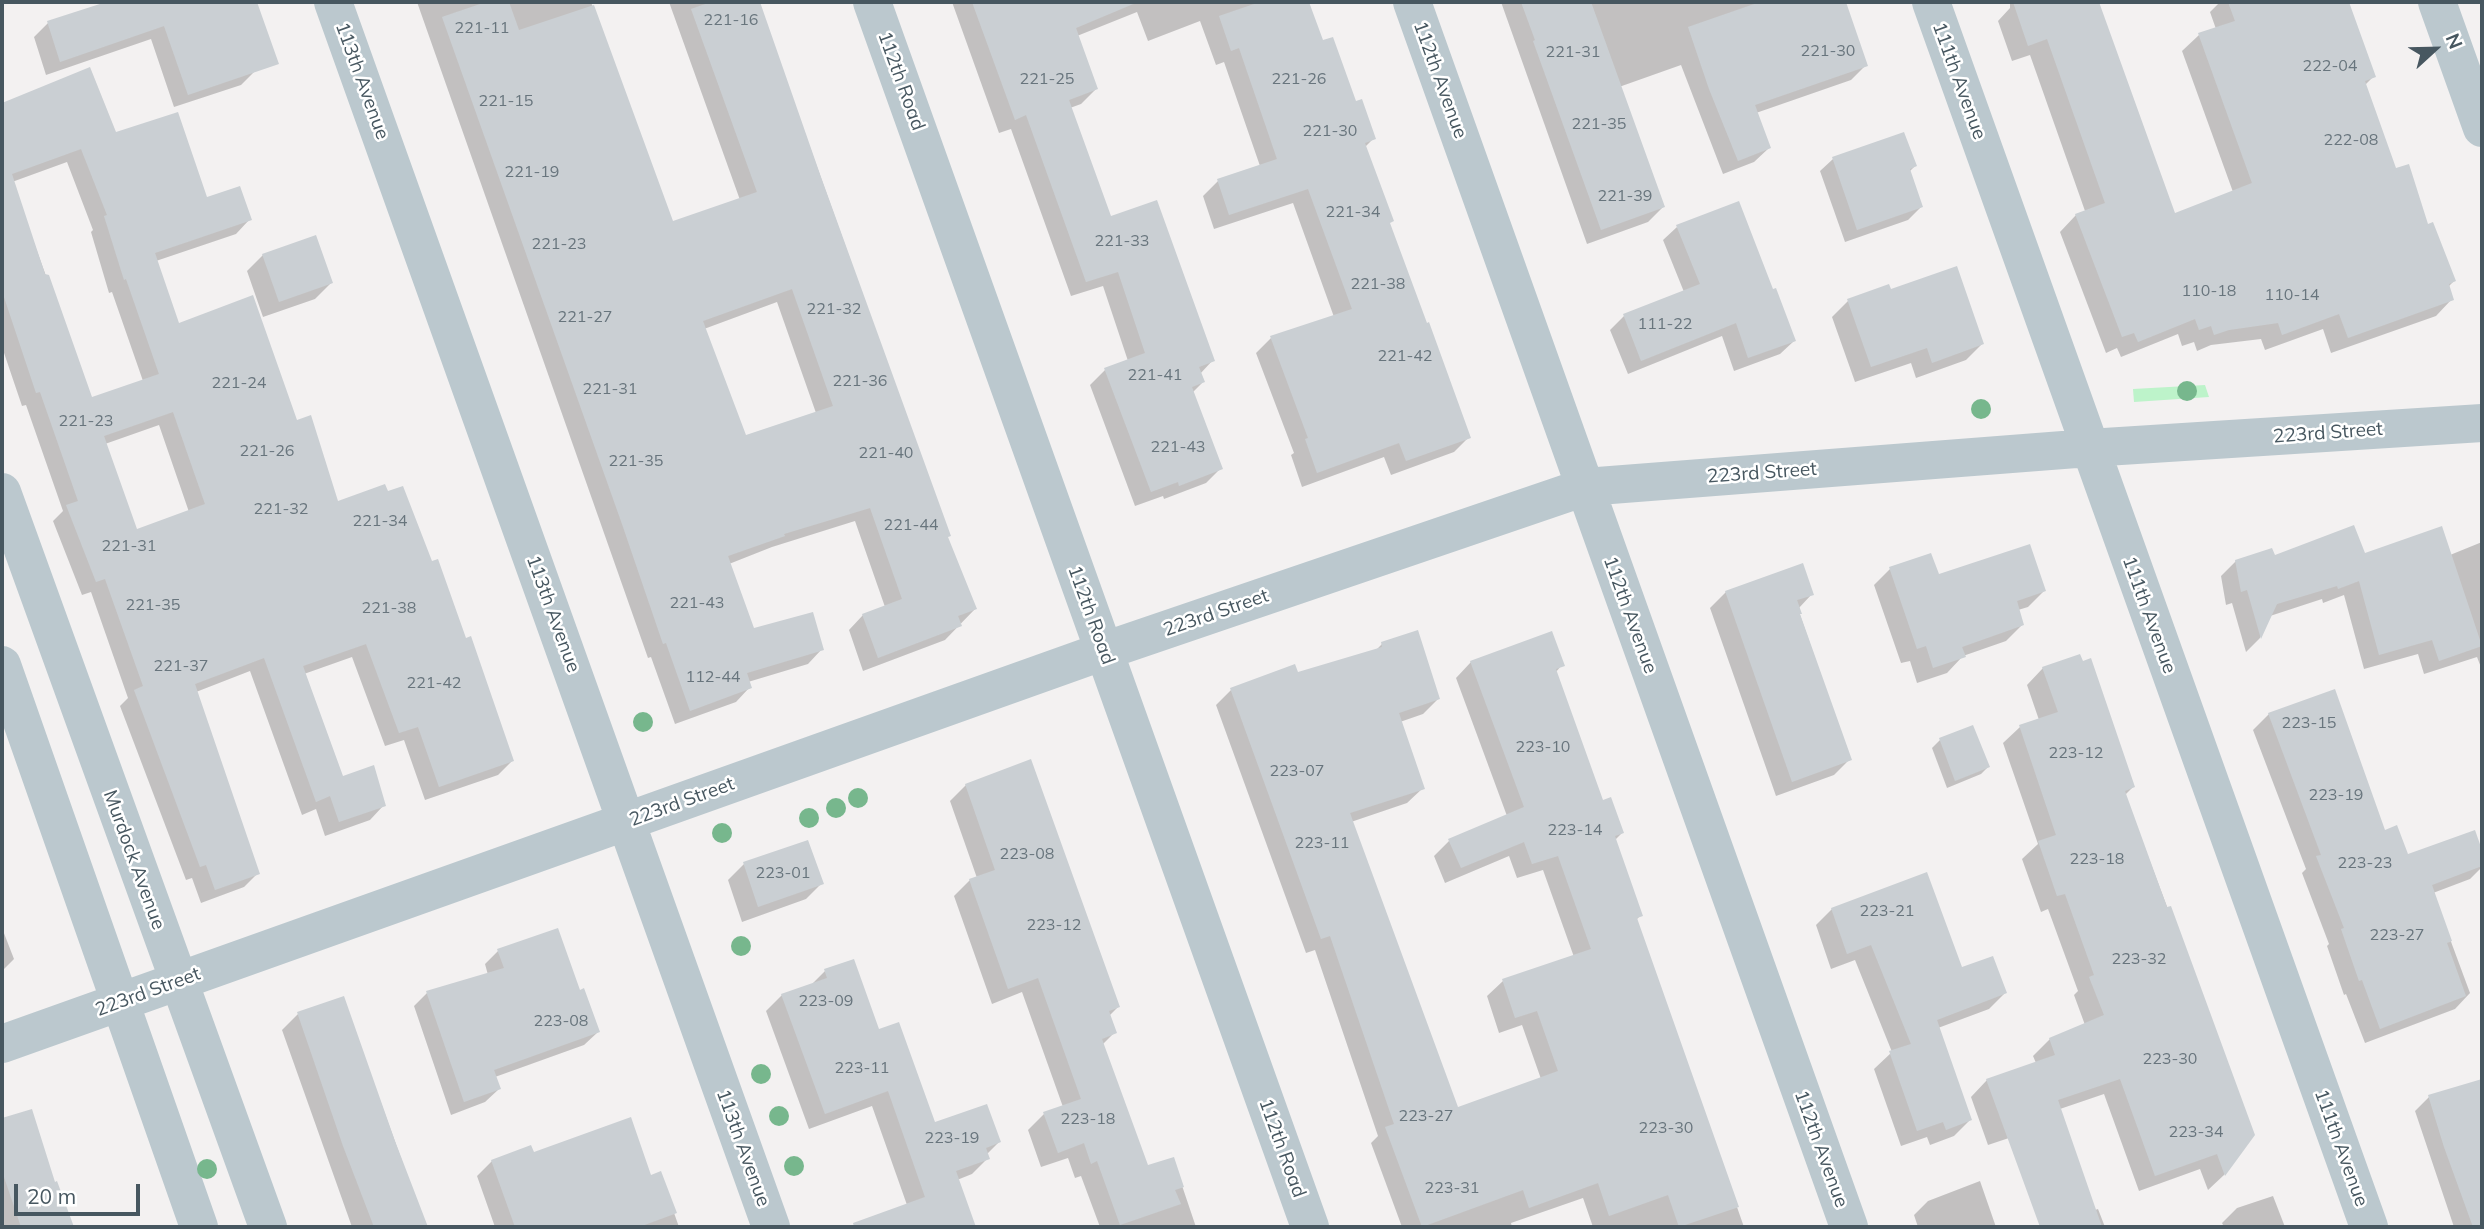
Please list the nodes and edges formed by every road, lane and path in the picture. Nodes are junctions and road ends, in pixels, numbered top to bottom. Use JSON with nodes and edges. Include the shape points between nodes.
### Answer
{"nodes":[{"id":1,"x":334,"y":2,"type":"edge"},
{"id":2,"x":872,"y":2,"type":"edge"},
{"id":3,"x":1412,"y":2,"type":"edge"},
{"id":4,"x":1931,"y":2,"type":"edge"},
{"id":5,"x":2437,"y":2,"type":"edge"},
{"id":6,"x":2482,"y":128,"type":"edge"},
{"id":7,"x":2482,"y":423,"type":"edge"},
{"id":8,"x":2089,"y":448,"type":"junction"},
{"id":9,"x":1585,"y":487,"type":"junction"},
{"id":10,"x":2,"y":492,"type":"edge"},
{"id":11,"x":1104,"y":651,"type":"junction"},
{"id":12,"x":2,"y":665,"type":"edge"},
{"id":13,"x":627,"y":821,"type":"junction"},
{"id":14,"x":178,"y":982,"type":"junction"},
{"id":15,"x":119,"y":1002,"type":"junction"},
{"id":16,"x":2,"y":1044,"type":"edge"},
{"id":17,"x":200,"y":1227,"type":"edge"},
{"id":18,"x":268,"y":1227,"type":"edge"},
{"id":19,"x":771,"y":1227,"type":"edge"},
{"id":20,"x":1310,"y":1227,"type":"edge"},
{"id":21,"x":1849,"y":1227,"type":"edge"},
{"id":22,"x":2369,"y":1227,"type":"edge"}],
"edges":[{"from":1,"to":13,"type":"street","name":"113th Avenue"},
{"from":2,"to":11,"type":"street","name":"112th Road"},
{"from":3,"to":9,"type":"street","name":"112th Avenue"},
{"from":4,"to":8,"type":"street","name":"111th Avenue"},
{"from":5,"to":6,"type":"street"},
{"from":7,"to":8,"type":"street","name":"223rd Street"},
{"from":8,"to":9,"type":"street","name":"223rd Street"},
{"from":8,"to":22,"type":"street","name":"111th Avenue"},
{"from":9,"to":11,"type":"street","name":"223rd Street"},
{"from":9,"to":21,"type":"street","name":"112th Avenue"},
{"from":10,"to":14,"type":"street","name":"Murdock Avenue"},
{"from":11,"to":13,"type":"street","name":"223rd Street"},
{"from":11,"to":20,"type":"street","name":"112th Road"},
{"from":12,"to":15,"type":"street"},
{"from":13,"to":14,"type":"street","name":"223rd Street"},
{"from":13,"to":19,"type":"street","name":"113th Avenue"},
{"from":14,"to":15,"type":"street","name":"223rd Street"},
{"from":14,"to":18,"type":"street","name":"Murdock Avenue"},
{"from":15,"to":16,"type":"street","name":"223rd Street"},
{"from":15,"to":17,"type":"street"}]}
